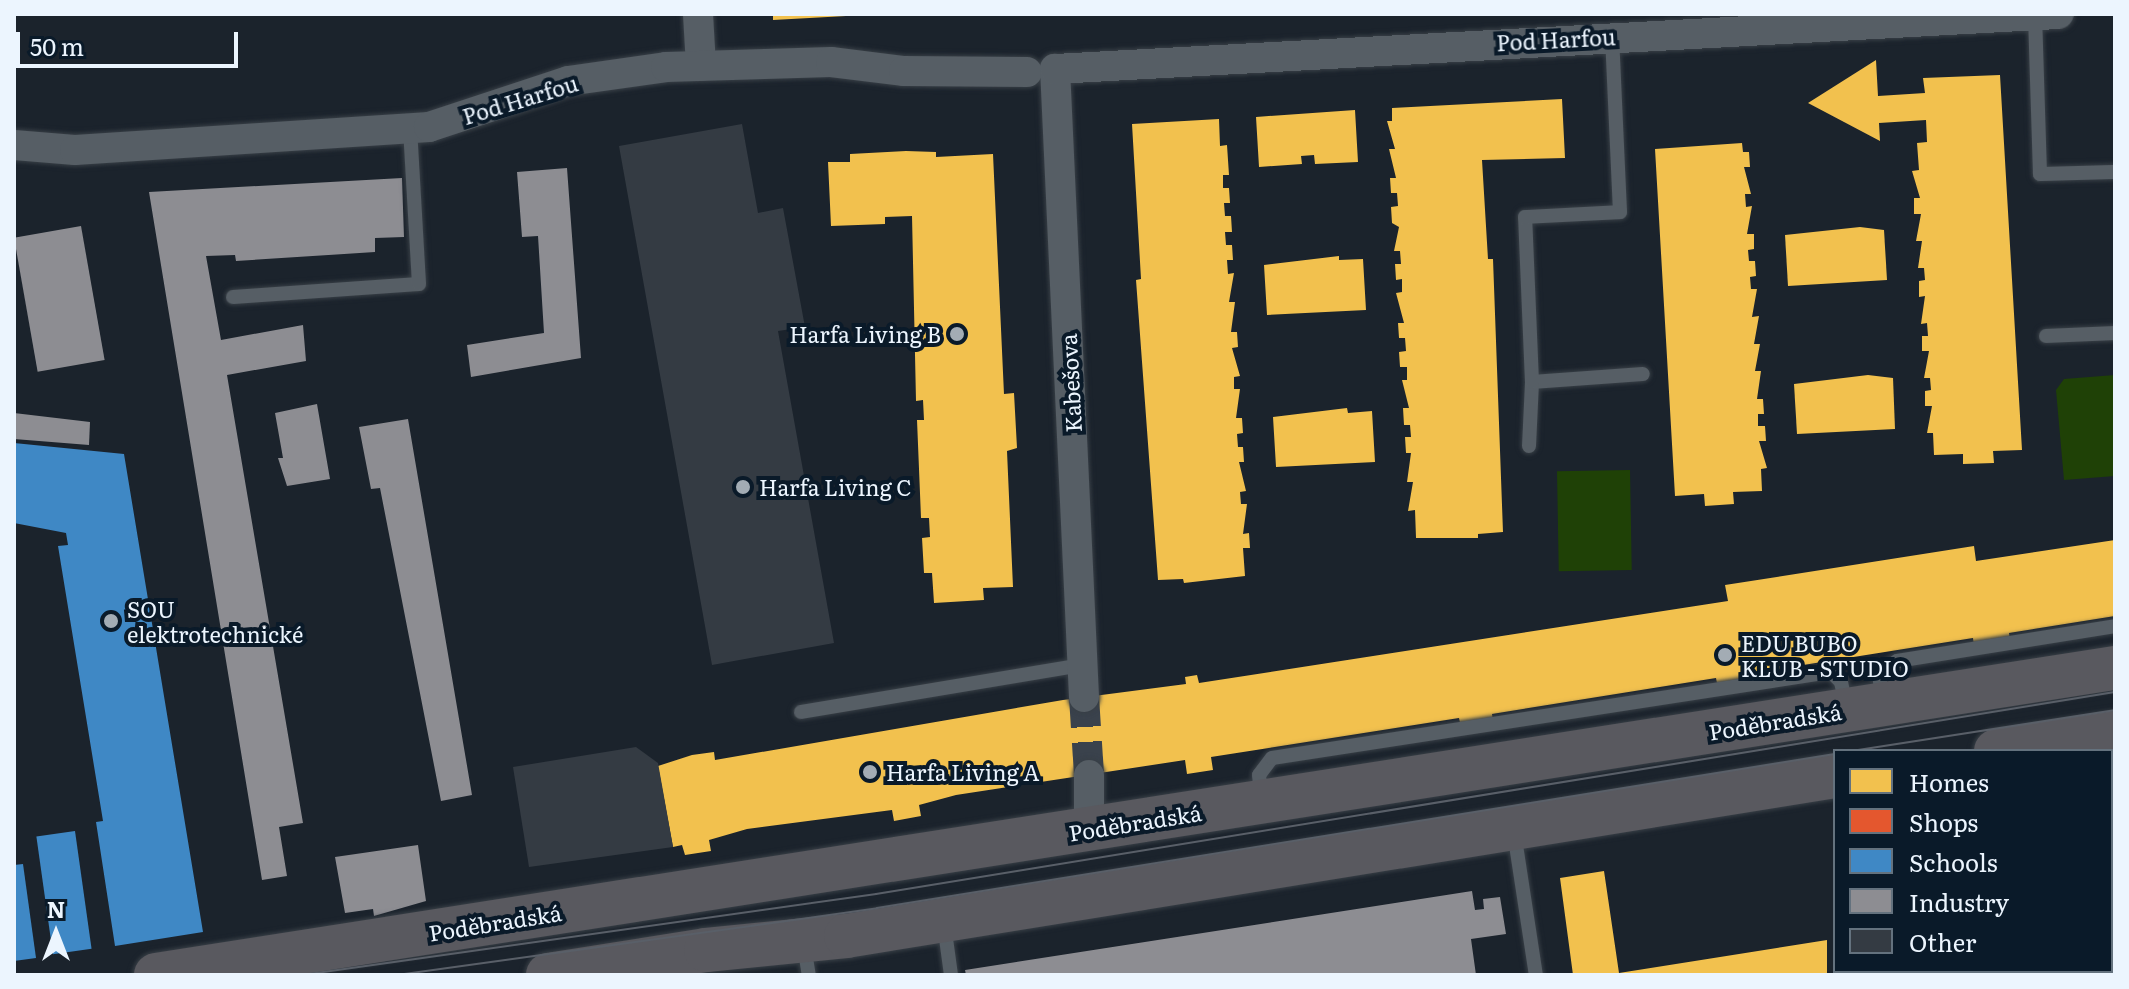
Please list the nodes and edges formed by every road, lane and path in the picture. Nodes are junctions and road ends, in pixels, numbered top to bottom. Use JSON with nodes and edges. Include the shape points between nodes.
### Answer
{"nodes":[{"id":1,"x":698,"y":14,"type":"edge"},
{"id":2,"x":2046,"y":15,"type":"edge"},
{"id":3,"x":1716,"y":22,"type":"edge"},
{"id":4,"x":1612,"y":36,"type":"junction"},
{"id":5,"x":701,"y":66,"type":"junction"},
{"id":6,"x":1041,"y":70,"type":"junction"},
{"id":7,"x":410,"y":128,"type":"junction"},
{"id":8,"x":14,"y":145,"type":"edge"},
{"id":9,"x":2115,"y":172,"type":"edge"},
{"id":10,"x":233,"y":297,"type":"dead end"},
{"id":11,"x":2115,"y":333,"type":"edge"},
{"id":12,"x":2046,"y":336,"type":"dead end"},
{"id":13,"x":1643,"y":374,"type":"dead end"},
{"id":14,"x":1532,"y":382,"type":"junction"},
{"id":15,"x":1529,"y":446,"type":"dead end"},
{"id":16,"x":2115,"y":626,"type":"edge"},
{"id":17,"x":1083,"y":665,"type":"junction"},
{"id":18,"x":2115,"y":668,"type":"edge"},
{"id":19,"x":1084,"y":697,"type":"tunnel mouth"},
{"id":20,"x":1864,"y":708,"type":"junction"},
{"id":21,"x":801,"y":712,"type":"dead end"},
{"id":22,"x":2115,"y":733,"type":"edge"},
{"id":23,"x":2009,"y":749,"type":"edge"},
{"id":24,"x":1089,"y":775,"type":"tunnel mouth"},
{"id":25,"x":1833,"y":776,"type":"edge"},
{"id":26,"x":1513,"y":828,"type":"junction"},
{"id":27,"x":1089,"y":829,"type":"junction"},
{"id":28,"x":944,"y":920,"type":"junction"},
{"id":29,"x":806,"y":958,"type":"edge"},
{"id":30,"x":240,"y":968,"type":"edge"},
{"id":31,"x":156,"y":975,"type":"edge"},
{"id":32,"x":548,"y":975,"type":"edge"},
{"id":33,"x":951,"y":975,"type":"edge"},
{"id":34,"x":1536,"y":975,"type":"edge"}],
"edges":[{"from":1,"to":5,"type":"street"},
{"from":2,"to":3,"type":"street","name":"Pod Harfou"},
{"from":2,"to":9,"type":"lane","via":[[2040,174]]},
{"from":3,"to":4,"type":"street","name":"Pod Harfou"},
{"from":4,"to":6,"type":"street","name":"Pod Harfou"},
{"from":4,"to":14,"type":"lane","via":[[1620,212],[1525,217]]},
{"from":5,"to":6,"type":"street","name":"Pod Harfou","via":[[831,62],[904,71]]},
{"from":5,"to":7,"type":"street","name":"Pod Harfou","via":[[568,81],[429,127]]},
{"from":6,"to":17,"type":"street","name":"Kabešova"},
{"from":7,"to":8,"type":"street","name":"Pod Harfou","via":[[75,150]]},
{"from":7,"to":10,"type":"lane","via":[[419,284]]},
{"from":11,"to":12,"type":"lane"},
{"from":13,"to":14,"type":"lane"},
{"from":14,"to":15,"type":"lane"},
{"from":16,"to":20,"type":"lane","via":[[1897,661],[1879,674]]},
{"from":17,"to":19,"type":"street","name":"Kabešova"},
{"from":17,"to":21,"type":"lane"},
{"from":18,"to":20,"type":"main road","name":"Poděbradská"},
{"from":20,"to":27,"type":"main road","name":"Poděbradská"},
{"from":22,"to":23,"type":"main road"},
{"from":24,"to":27,"type":"street"},
{"from":25,"to":26,"type":"main road"},
{"from":26,"to":28,"type":"main road"},
{"from":26,"to":34,"type":"lane"},
{"from":27,"to":30,"type":"main road","name":"Poděbradská"},
{"from":28,"to":29,"type":"main road"},
{"from":28,"to":33,"type":"lane"},
{"from":29,"to":32,"type":"main road"},
{"from":30,"to":31,"type":"main road","name":"Poděbradská"}]}
